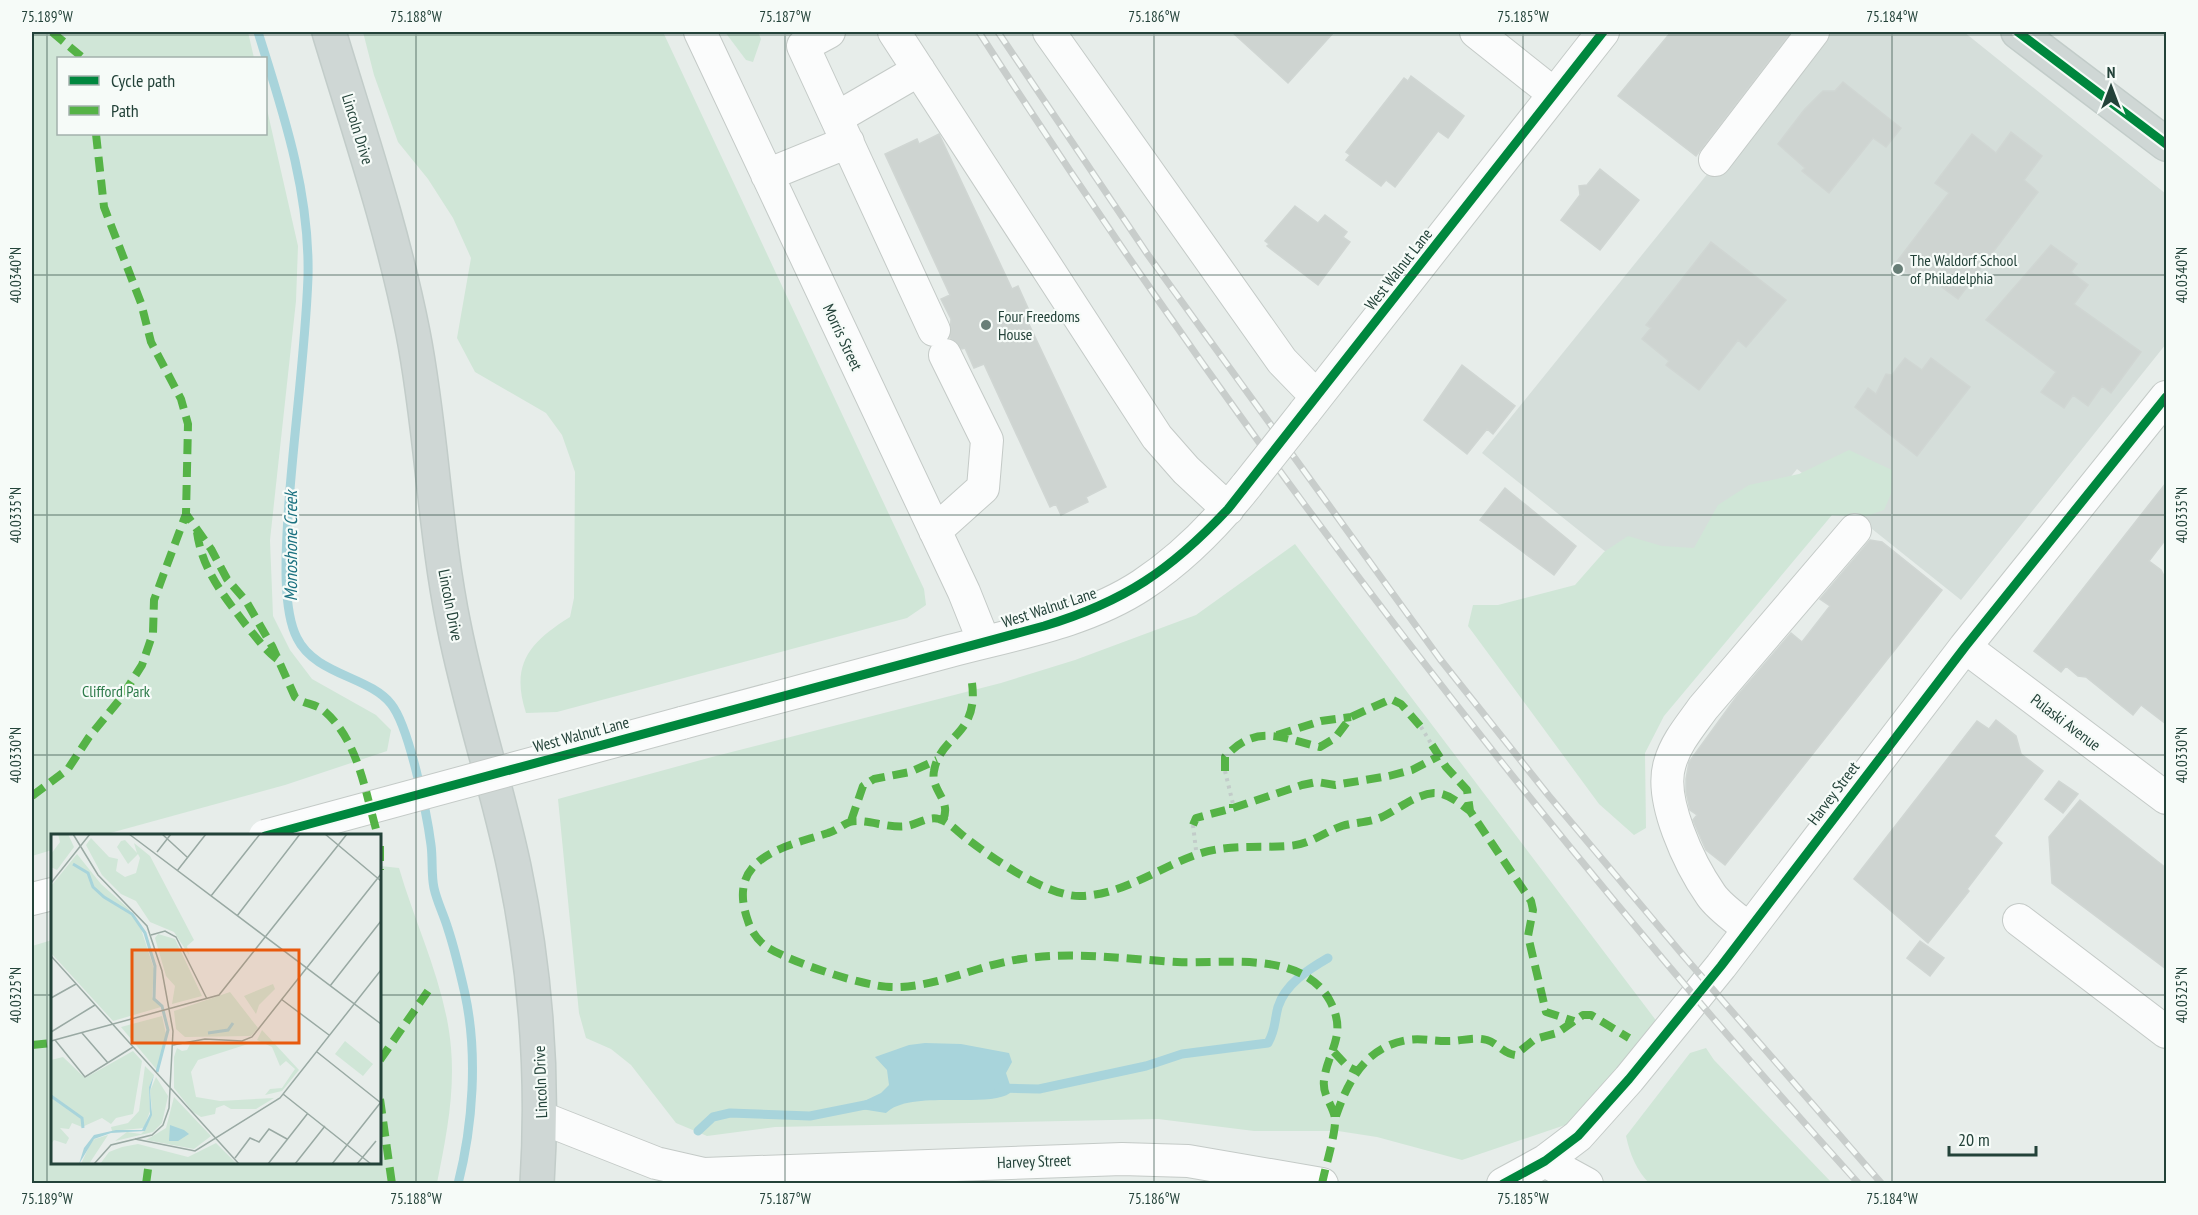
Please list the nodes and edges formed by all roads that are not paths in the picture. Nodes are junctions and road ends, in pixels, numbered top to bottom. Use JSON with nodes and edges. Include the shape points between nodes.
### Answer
{"nodes":[{"id":1,"x":329,"y":32,"type":"edge"},
{"id":2,"x":700,"y":32,"type":"edge"},
{"id":3,"x":829,"y":32,"type":"edge"},
{"id":4,"x":894,"y":32,"type":"edge"},
{"id":5,"x":1048,"y":32,"type":"edge"},
{"id":6,"x":1476,"y":32,"type":"edge"},
{"id":7,"x":1603,"y":32,"type":"edge"},
{"id":8,"x":1813,"y":32,"type":"edge"},
{"id":9,"x":2018,"y":32,"type":"edge"},
{"id":10,"x":919,"y":70,"type":"junction"},
{"id":11,"x":1554,"y":94,"type":"junction"},
{"id":12,"x":843,"y":129,"type":"junction"},
{"id":13,"x":2166,"y":144,"type":"edge"},
{"id":14,"x":1715,"y":160,"type":"dead end"},
{"id":15,"x":766,"y":175,"type":"junction"},
{"id":16,"x":2166,"y":397,"type":"edge"},
{"id":17,"x":1310,"y":405,"type":"junction"},
{"id":18,"x":1228,"y":509,"type":"junction"},
{"id":19,"x":1855,"y":530,"type":"dead end"},
{"id":20,"x":935,"y":531,"type":"junction"},
{"id":21,"x":984,"y":642,"type":"junction"},
{"id":22,"x":1965,"y":647,"type":"junction"},
{"id":23,"x":2166,"y":798,"type":"edge"},
{"id":24,"x":272,"y":834,"type":"edge"},
{"id":25,"x":51,"y":894,"type":"edge"},
{"id":26,"x":32,"y":899,"type":"edge"},
{"id":27,"x":2019,"y":920,"type":"dead end"},
{"id":28,"x":1749,"y":929,"type":"junction"},
{"id":29,"x":2166,"y":1032,"type":"edge"},
{"id":30,"x":542,"y":1118,"type":"junction"},
{"id":31,"x":1545,"y":1161,"type":"junction"},
{"id":32,"x":744,"y":1174,"type":"junction"},
{"id":33,"x":537,"y":1184,"type":"edge"},
{"id":34,"x":709,"y":1184,"type":"edge"},
{"id":35,"x":1322,"y":1184,"type":"edge"},
{"id":36,"x":1503,"y":1184,"type":"edge"},
{"id":37,"x":1587,"y":1184,"type":"edge"}],
"edges":[{"from":1,"to":30,"type":"main road","name":"Lincoln Drive","via":[[384,214],[413,333],[454,629],[525,925],[537,1016]]},
{"from":2,"to":15,"type":"street","name":"Morris Street"},
{"from":3,"to":12,"type":"street","via":[[803,46]]},
{"from":4,"to":10,"type":"street"},
{"from":5,"to":17,"type":"street"},
{"from":6,"to":11,"type":"street"},
{"from":7,"to":11,"type":"street","name":"West Walnut Lane"},
{"from":8,"to":14,"type":"street"},
{"from":9,"to":13,"type":"main road"},
{"from":10,"to":12,"type":"street"},
{"from":10,"to":18,"type":"street","via":[[1157,437]]},
{"from":11,"to":17,"type":"street","name":"West Walnut Lane"},
{"from":12,"to":15,"type":"street"},
{"from":12,"to":20,"type":"street","via":[[987,440],[983,488]]},
{"from":15,"to":20,"type":"street","name":"Morris Street"},
{"from":16,"to":22,"type":"street","name":"Harvey Street"},
{"from":17,"to":18,"type":"street","name":"West Walnut Lane","bridge":true},
{"from":18,"to":21,"type":"street","name":"West Walnut Lane","via":[[1171,564],[1110,603]]},
{"from":19,"to":28,"type":"street","via":[[1703,708],[1680,739],[1670,763],[1668,794],[1685,845],[1712,897]]},
{"from":20,"to":21,"type":"street","name":"Morris Street"},
{"from":21,"to":24,"type":"street","name":"West Walnut Lane","bridge":true},
{"from":22,"to":23,"type":"street","name":"Pulaski Avenue"},
{"from":22,"to":28,"type":"street","name":"Harvey Street"},
{"from":25,"to":26,"type":"street"},
{"from":27,"to":29,"type":"street"},
{"from":28,"to":31,"type":"street","name":"Harvey Street","via":[[1601,1113],[1578,1137]]},
{"from":30,"to":32,"type":"street","name":"Harvey Street","via":[[684,1172]]},
{"from":30,"to":33,"type":"main road","name":"Lincoln Drive"},
{"from":31,"to":36,"type":"street","name":"Harvey Street"},
{"from":31,"to":37,"type":"street"},
{"from":32,"to":34,"type":"street","name":"Harvey Street"},
{"from":32,"to":35,"type":"street","name":"Harvey Street","via":[[1122,1159],[1188,1161]]}]}
